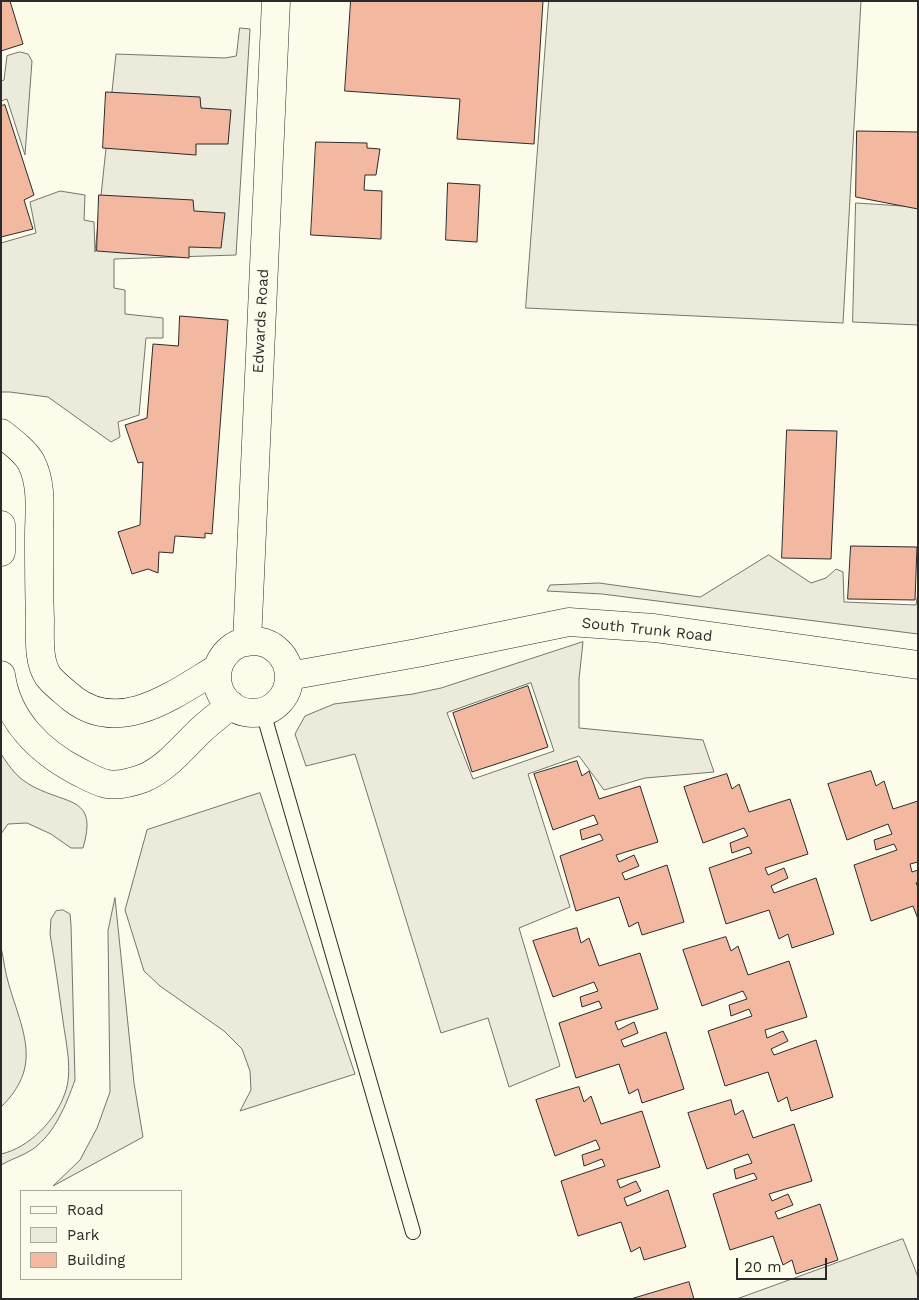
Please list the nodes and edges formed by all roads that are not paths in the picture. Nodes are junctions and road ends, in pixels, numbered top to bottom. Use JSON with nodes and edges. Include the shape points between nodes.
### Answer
{"nodes":[{"id":1,"x":276,"y":1,"type":"edge"},
{"id":2,"x":1,"y":433,"type":"edge"},
{"id":3,"x":1,"y":525,"type":"edge"},
{"id":4,"x":1,"y":552,"type":"edge"},
{"id":5,"x":247,"y":642,"type":"junction"},
{"id":6,"x":918,"y":665,"type":"edge"},
{"id":7,"x":218,"y":668,"type":"junction"},
{"id":8,"x":1,"y":675,"type":"edge"},
{"id":9,"x":289,"y":676,"type":"junction"},
{"id":10,"x":231,"y":705,"type":"junction"},
{"id":11,"x":263,"y":712,"type":"junction"},
{"id":12,"x":413,"y":1232,"type":"dead end"}],
"edges":[{"from":1,"to":5,"type":"street","name":"Edwards Road"},
{"from":2,"to":7,"type":"street","via":[[31,462],[39,487],[40,646],[47,675],[59,688],[80,704],[117,714],[142,709],[173,695]]},
{"from":3,"to":4,"type":"street"},
{"from":5,"to":7,"type":"street","via":[[234,646]]},
{"from":5,"to":9,"type":"street","via":[[271,646],[281,654]]},
{"from":6,"to":9,"type":"street","name":"South Trunk Road","via":[[654,628],[569,622]]},
{"from":7,"to":10,"type":"street","via":[[222,695]]},
{"from":8,"to":10,"type":"street","via":[[12,712],[43,750],[65,765],[107,784],[127,783],[158,770]]},
{"from":9,"to":11,"type":"street","via":[[282,699]]},
{"from":10,"to":11,"type":"street","via":[[241,711]]},
{"from":11,"to":12,"type":"lane"}]}
